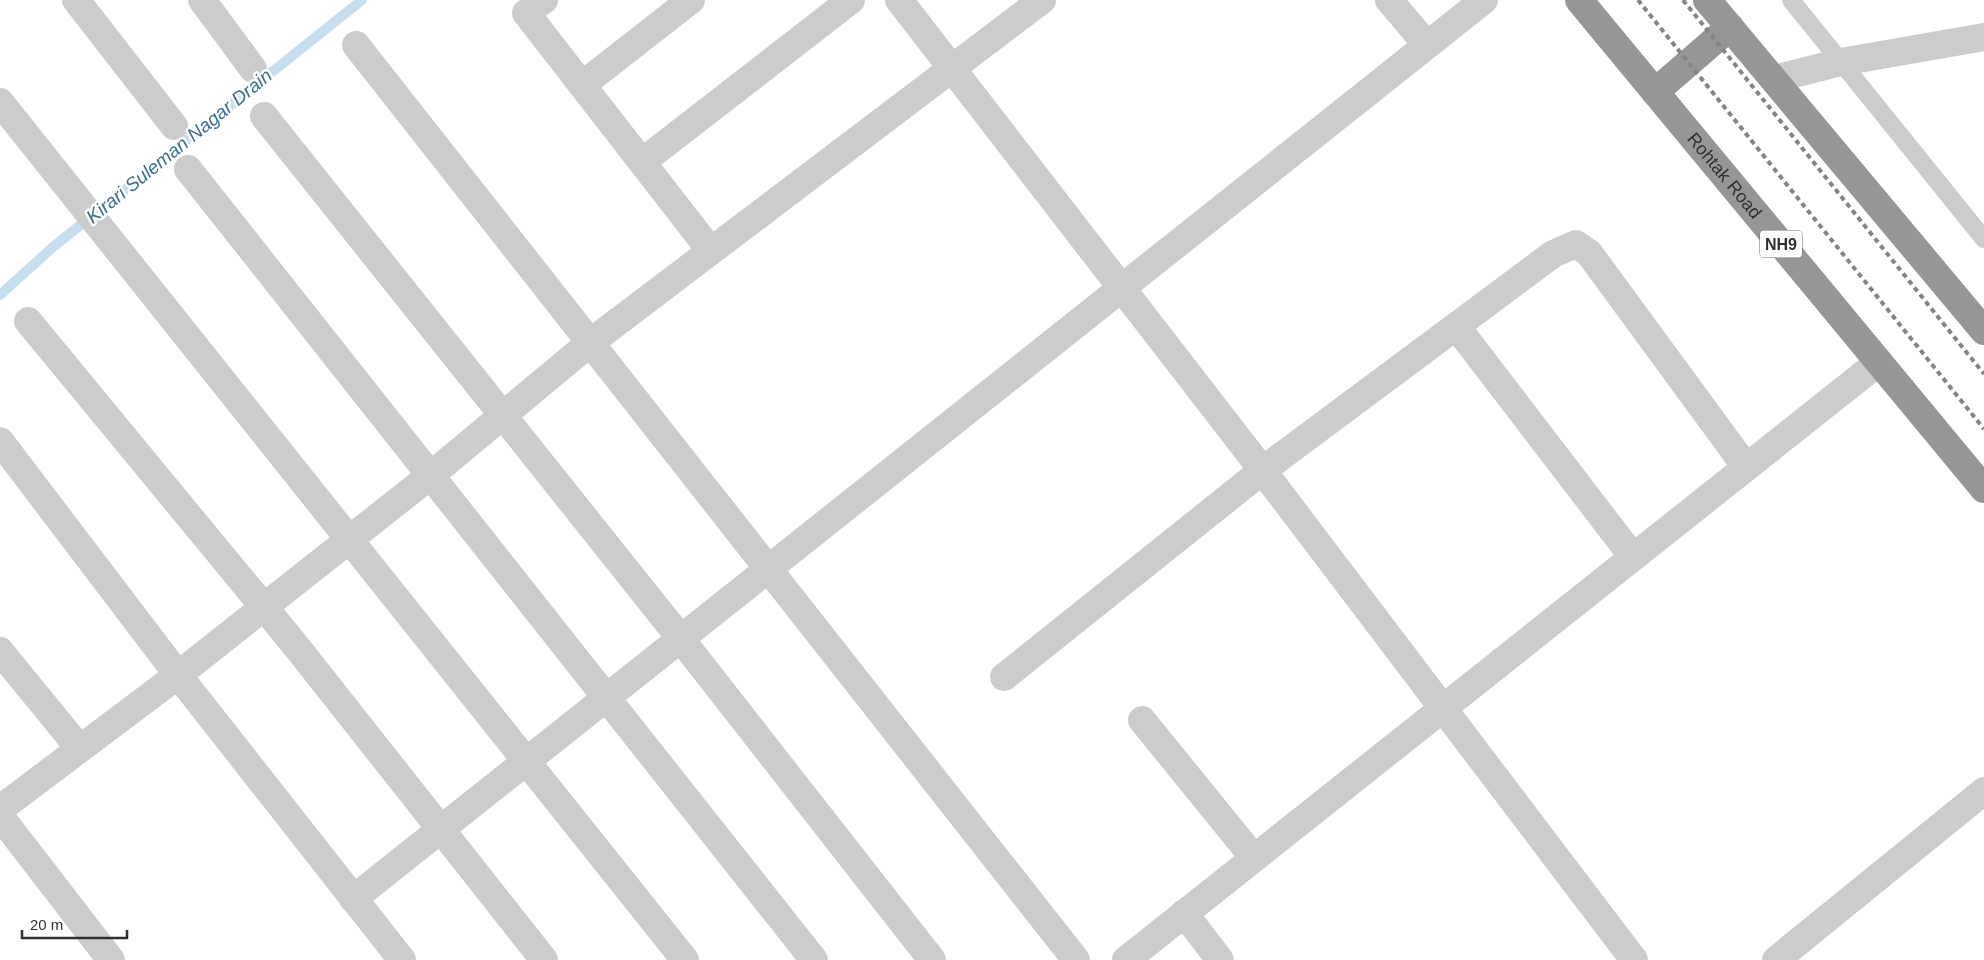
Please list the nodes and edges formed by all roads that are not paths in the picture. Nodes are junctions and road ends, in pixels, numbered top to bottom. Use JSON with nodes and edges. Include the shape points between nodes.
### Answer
{"nodes":[{"id":1,"x":76,"y":0,"type":"edge"},
{"id":2,"x":202,"y":0,"type":"edge"},
{"id":3,"x":544,"y":0,"type":"edge"},
{"id":4,"x":691,"y":0,"type":"edge"},
{"id":5,"x":851,"y":0,"type":"edge"},
{"id":6,"x":899,"y":0,"type":"edge"},
{"id":7,"x":1042,"y":0,"type":"edge"},
{"id":8,"x":1389,"y":0,"type":"edge"},
{"id":9,"x":1484,"y":0,"type":"edge"},
{"id":10,"x":1579,"y":0,"type":"edge"},
{"id":11,"x":1708,"y":0,"type":"edge"},
{"id":12,"x":1791,"y":0,"type":"edge"},
{"id":13,"x":1730,"y":27,"type":"junction"},
{"id":14,"x":1984,"y":37,"type":"edge"},
{"id":15,"x":356,"y":45,"type":"dead end"},
{"id":16,"x":1427,"y":45,"type":"junction"},
{"id":17,"x":1841,"y":62,"type":"junction"},
{"id":18,"x":253,"y":69,"type":"dead end"},
{"id":19,"x":952,"y":69,"type":"junction"},
{"id":20,"x":1774,"y":79,"type":"junction"},
{"id":21,"x":582,"y":85,"type":"junction"},
{"id":22,"x":1655,"y":92,"type":"junction"},
{"id":23,"x":0,"y":102,"type":"edge"},
{"id":24,"x":264,"y":116,"type":"dead end"},
{"id":25,"x":174,"y":126,"type":"dead end"},
{"id":26,"x":642,"y":162,"type":"junction"},
{"id":27,"x":188,"y":169,"type":"dead end"},
{"id":28,"x":1984,"y":240,"type":"edge"},
{"id":29,"x":711,"y":251,"type":"junction"},
{"id":30,"x":1122,"y":288,"type":"junction"},
{"id":31,"x":28,"y":321,"type":"dead end"},
{"id":32,"x":1456,"y":326,"type":"junction"},
{"id":33,"x":1984,"y":330,"type":"edge"},
{"id":34,"x":591,"y":342,"type":"junction"},
{"id":35,"x":1879,"y":362,"type":"junction"},
{"id":36,"x":502,"y":415,"type":"junction"},
{"id":37,"x":0,"y":440,"type":"edge"},
{"id":38,"x":1746,"y":467,"type":"junction"},
{"id":39,"x":1262,"y":470,"type":"junction"},
{"id":40,"x":431,"y":475,"type":"junction"},
{"id":41,"x":1984,"y":489,"type":"edge"},
{"id":42,"x":350,"y":539,"type":"junction"},
{"id":43,"x":1633,"y":557,"type":"junction"},
{"id":44,"x":768,"y":568,"type":"junction"},
{"id":45,"x":263,"y":606,"type":"junction"},
{"id":46,"x":680,"y":639,"type":"junction"},
{"id":47,"x":0,"y":651,"type":"edge"},
{"id":48,"x":178,"y":675,"type":"junction"},
{"id":49,"x":1004,"y":677,"type":"dead end"},
{"id":50,"x":606,"y":697,"type":"junction"},
{"id":51,"x":1442,"y":707,"type":"junction"},
{"id":52,"x":1142,"y":720,"type":"dead end"},
{"id":53,"x":80,"y":749,"type":"junction"},
{"id":54,"x":528,"y":760,"type":"junction"},
{"id":55,"x":1984,"y":791,"type":"edge"},
{"id":56,"x":0,"y":809,"type":"edge"},
{"id":57,"x":0,"y":816,"type":"edge"},
{"id":58,"x":441,"y":829,"type":"junction"},
{"id":59,"x":1254,"y":858,"type":"junction"},
{"id":60,"x":353,"y":899,"type":"junction"},
{"id":61,"x":1184,"y":914,"type":"junction"},
{"id":62,"x":111,"y":960,"type":"edge"},
{"id":63,"x":402,"y":960,"type":"edge"},
{"id":64,"x":544,"y":960,"type":"edge"},
{"id":65,"x":685,"y":960,"type":"edge"},
{"id":66,"x":814,"y":960,"type":"edge"},
{"id":67,"x":932,"y":960,"type":"edge"},
{"id":68,"x":1076,"y":960,"type":"edge"},
{"id":69,"x":1126,"y":960,"type":"edge"},
{"id":70,"x":1220,"y":960,"type":"edge"},
{"id":71,"x":1634,"y":960,"type":"edge"},
{"id":72,"x":1776,"y":960,"type":"edge"}],
"edges":[{"from":1,"to":25,"type":"street"},
{"from":2,"to":18,"type":"street"},
{"from":3,"to":21,"type":"street","via":[[526,13]]},
{"from":4,"to":21,"type":"street"},
{"from":5,"to":26,"type":"street"},
{"from":6,"to":19,"type":"street"},
{"from":7,"to":19,"type":"street"},
{"from":8,"to":16,"type":"street"},
{"from":9,"to":16,"type":"street"},
{"from":10,"to":22,"type":"highway","name":"Rohtak Road","number":"NH9"},
{"from":11,"to":13,"type":"highway"},
{"from":12,"to":17,"type":"lane"},
{"from":13,"to":20,"type":"highway"},
{"from":13,"to":22,"type":"highway"},
{"from":14,"to":17,"type":"street"},
{"from":15,"to":34,"type":"street"},
{"from":16,"to":30,"type":"street"},
{"from":17,"to":20,"type":"street"},
{"from":17,"to":28,"type":"lane"},
{"from":19,"to":29,"type":"street"},
{"from":19,"to":30,"type":"street"},
{"from":20,"to":33,"type":"highway"},
{"from":21,"to":26,"type":"street"},
{"from":22,"to":35,"type":"highway","name":"Rohtak Road","number":"NH9"},
{"from":23,"to":42,"type":"street"},
{"from":24,"to":36,"type":"street"},
{"from":26,"to":29,"type":"street"},
{"from":27,"to":40,"type":"street"},
{"from":29,"to":34,"type":"street"},
{"from":30,"to":39,"type":"street"},
{"from":30,"to":44,"type":"street"},
{"from":31,"to":45,"type":"street"},
{"from":32,"to":38,"type":"street","via":[[1553,254],[1576,244],[1589,253]]},
{"from":32,"to":39,"type":"street"},
{"from":32,"to":43,"type":"street"},
{"from":34,"to":36,"type":"street"},
{"from":34,"to":44,"type":"street"},
{"from":35,"to":38,"type":"street"},
{"from":35,"to":41,"type":"highway","name":"Rohtak Road","number":"NH9"},
{"from":36,"to":40,"type":"street"},
{"from":36,"to":46,"type":"street"},
{"from":37,"to":48,"type":"street"},
{"from":38,"to":43,"type":"street"},
{"from":39,"to":49,"type":"street"},
{"from":39,"to":51,"type":"street"},
{"from":40,"to":42,"type":"street"},
{"from":40,"to":50,"type":"street"},
{"from":42,"to":45,"type":"street"},
{"from":42,"to":54,"type":"street"},
{"from":43,"to":51,"type":"street"},
{"from":44,"to":46,"type":"street"},
{"from":44,"to":68,"type":"street"},
{"from":45,"to":48,"type":"street"},
{"from":45,"to":58,"type":"street"},
{"from":46,"to":50,"type":"street"},
{"from":46,"to":67,"type":"street"},
{"from":47,"to":53,"type":"street"},
{"from":48,"to":53,"type":"street"},
{"from":48,"to":60,"type":"street"},
{"from":50,"to":54,"type":"street"},
{"from":50,"to":66,"type":"street"},
{"from":51,"to":59,"type":"street"},
{"from":51,"to":71,"type":"street"},
{"from":52,"to":59,"type":"street"},
{"from":53,"to":56,"type":"street"},
{"from":54,"to":58,"type":"street"},
{"from":54,"to":65,"type":"street"},
{"from":55,"to":72,"type":"street"},
{"from":57,"to":62,"type":"street"},
{"from":58,"to":60,"type":"street"},
{"from":58,"to":64,"type":"street"},
{"from":59,"to":61,"type":"street"},
{"from":60,"to":63,"type":"street"},
{"from":61,"to":69,"type":"street"},
{"from":61,"to":70,"type":"street"}]}
